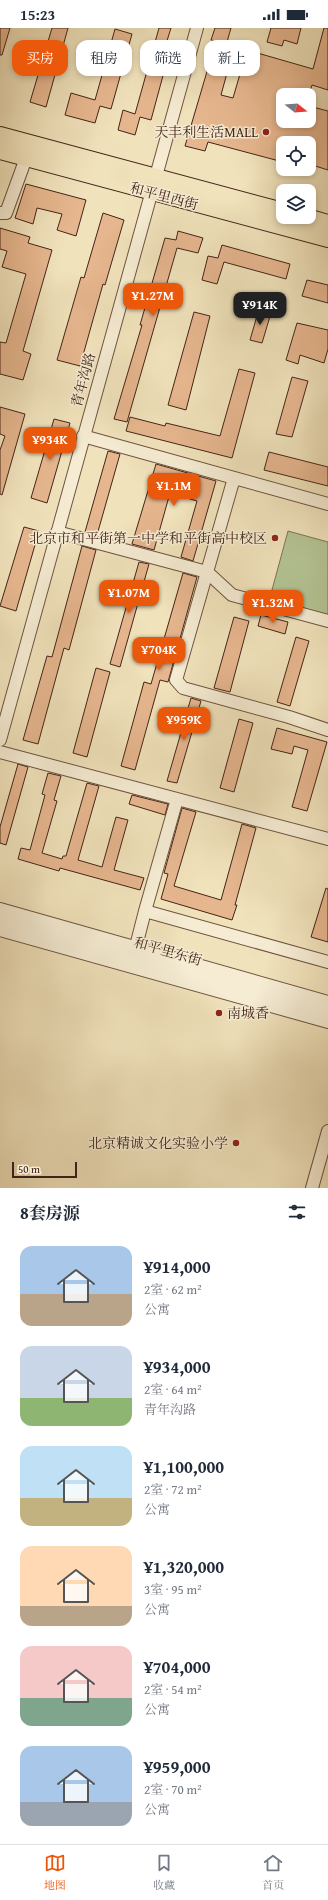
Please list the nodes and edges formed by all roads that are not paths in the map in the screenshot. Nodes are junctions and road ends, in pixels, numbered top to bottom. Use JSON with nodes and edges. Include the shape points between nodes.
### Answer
{"nodes":[{"id":1,"x":197,"y":28,"type":"edge"},
{"id":2,"x":0,"y":135,"type":"edge"},
{"id":3,"x":0,"y":151,"type":"edge"},
{"id":4,"x":26,"y":158,"type":"junction"},
{"id":5,"x":153,"y":186,"type":"junction"},
{"id":6,"x":276,"y":210,"type":"edge"},
{"id":7,"x":0,"y":213,"type":"edge"},
{"id":8,"x":316,"y":219,"type":"edge"},
{"id":9,"x":328,"y":222,"type":"edge"},
{"id":10,"x":328,"y":239,"type":"edge"},
{"id":11,"x":83,"y":436,"type":"junction"},
{"id":12,"x":234,"y":478,"type":"junction"},
{"id":13,"x":328,"y":504,"type":"edge"},
{"id":14,"x":57,"y":532,"type":"junction"},
{"id":15,"x":207,"y":572,"type":"junction"},
{"id":16,"x":328,"y":621,"type":"edge"},
{"id":17,"x":328,"y":730,"type":"edge"},
{"id":18,"x":0,"y":740,"type":"edge"},
{"id":19,"x":0,"y":752,"type":"edge"},
{"id":20,"x":177,"y":799,"type":"junction"},
{"id":21,"x":328,"y":839,"type":"edge"},
{"id":22,"x":0,"y":909,"type":"edge"},
{"id":23,"x":145,"y":911,"type":"junction"},
{"id":24,"x":0,"y":921,"type":"edge"},
{"id":25,"x":0,"y":930,"type":"edge"},
{"id":26,"x":135,"y":952,"type":"junction"},
{"id":27,"x":328,"y":962,"type":"edge"},
{"id":28,"x":328,"y":1002,"type":"edge"},
{"id":29,"x":328,"y":1013,"type":"edge"},
{"id":30,"x":328,"y":1022,"type":"edge"},
{"id":31,"x":328,"y":1131,"type":"edge"},
{"id":32,"x":312,"y":1188,"type":"edge"}],
"edges":[{"from":1,"to":5,"type":"street","name":"青年沟路"},
{"from":2,"to":5,"type":"main road","name":"和平里西街"},
{"from":3,"to":4,"type":"main road","name":"和平里西街"},
{"from":4,"to":5,"type":"main road","name":"和平里西街"},
{"from":4,"to":7,"type":"street","via":[[6,213]]},
{"from":5,"to":6,"type":"main road","name":"和平里西街"},
{"from":5,"to":10,"type":"main road","name":"和平里西街"},
{"from":5,"to":11,"type":"street","name":"青年沟路"},
{"from":8,"to":9,"type":"main road"},
{"from":11,"to":12,"type":"street"},
{"from":11,"to":14,"type":"street","name":"青年沟路"},
{"from":12,"to":13,"type":"street"},
{"from":12,"to":15,"type":"street"},
{"from":14,"to":15,"type":"street"},
{"from":14,"to":18,"type":"street","name":"青年沟路"},
{"from":15,"to":16,"type":"street","via":[[232,595]]},
{"from":15,"to":17,"type":"street","via":[[176,680],[183,688]]},
{"from":19,"to":20,"type":"street"},
{"from":20,"to":21,"type":"street"},
{"from":20,"to":23,"type":"street"},
{"from":22,"to":26,"type":"street"},
{"from":23,"to":26,"type":"street"},
{"from":23,"to":27,"type":"street"},
{"from":24,"to":26,"type":"street","name":"和平里东街"},
{"from":25,"to":30,"type":"street","name":"和平里东街"},
{"from":26,"to":28,"type":"street"},
{"from":26,"to":29,"type":"street","name":"和平里东街"},
{"from":31,"to":32,"type":"street"}]}
